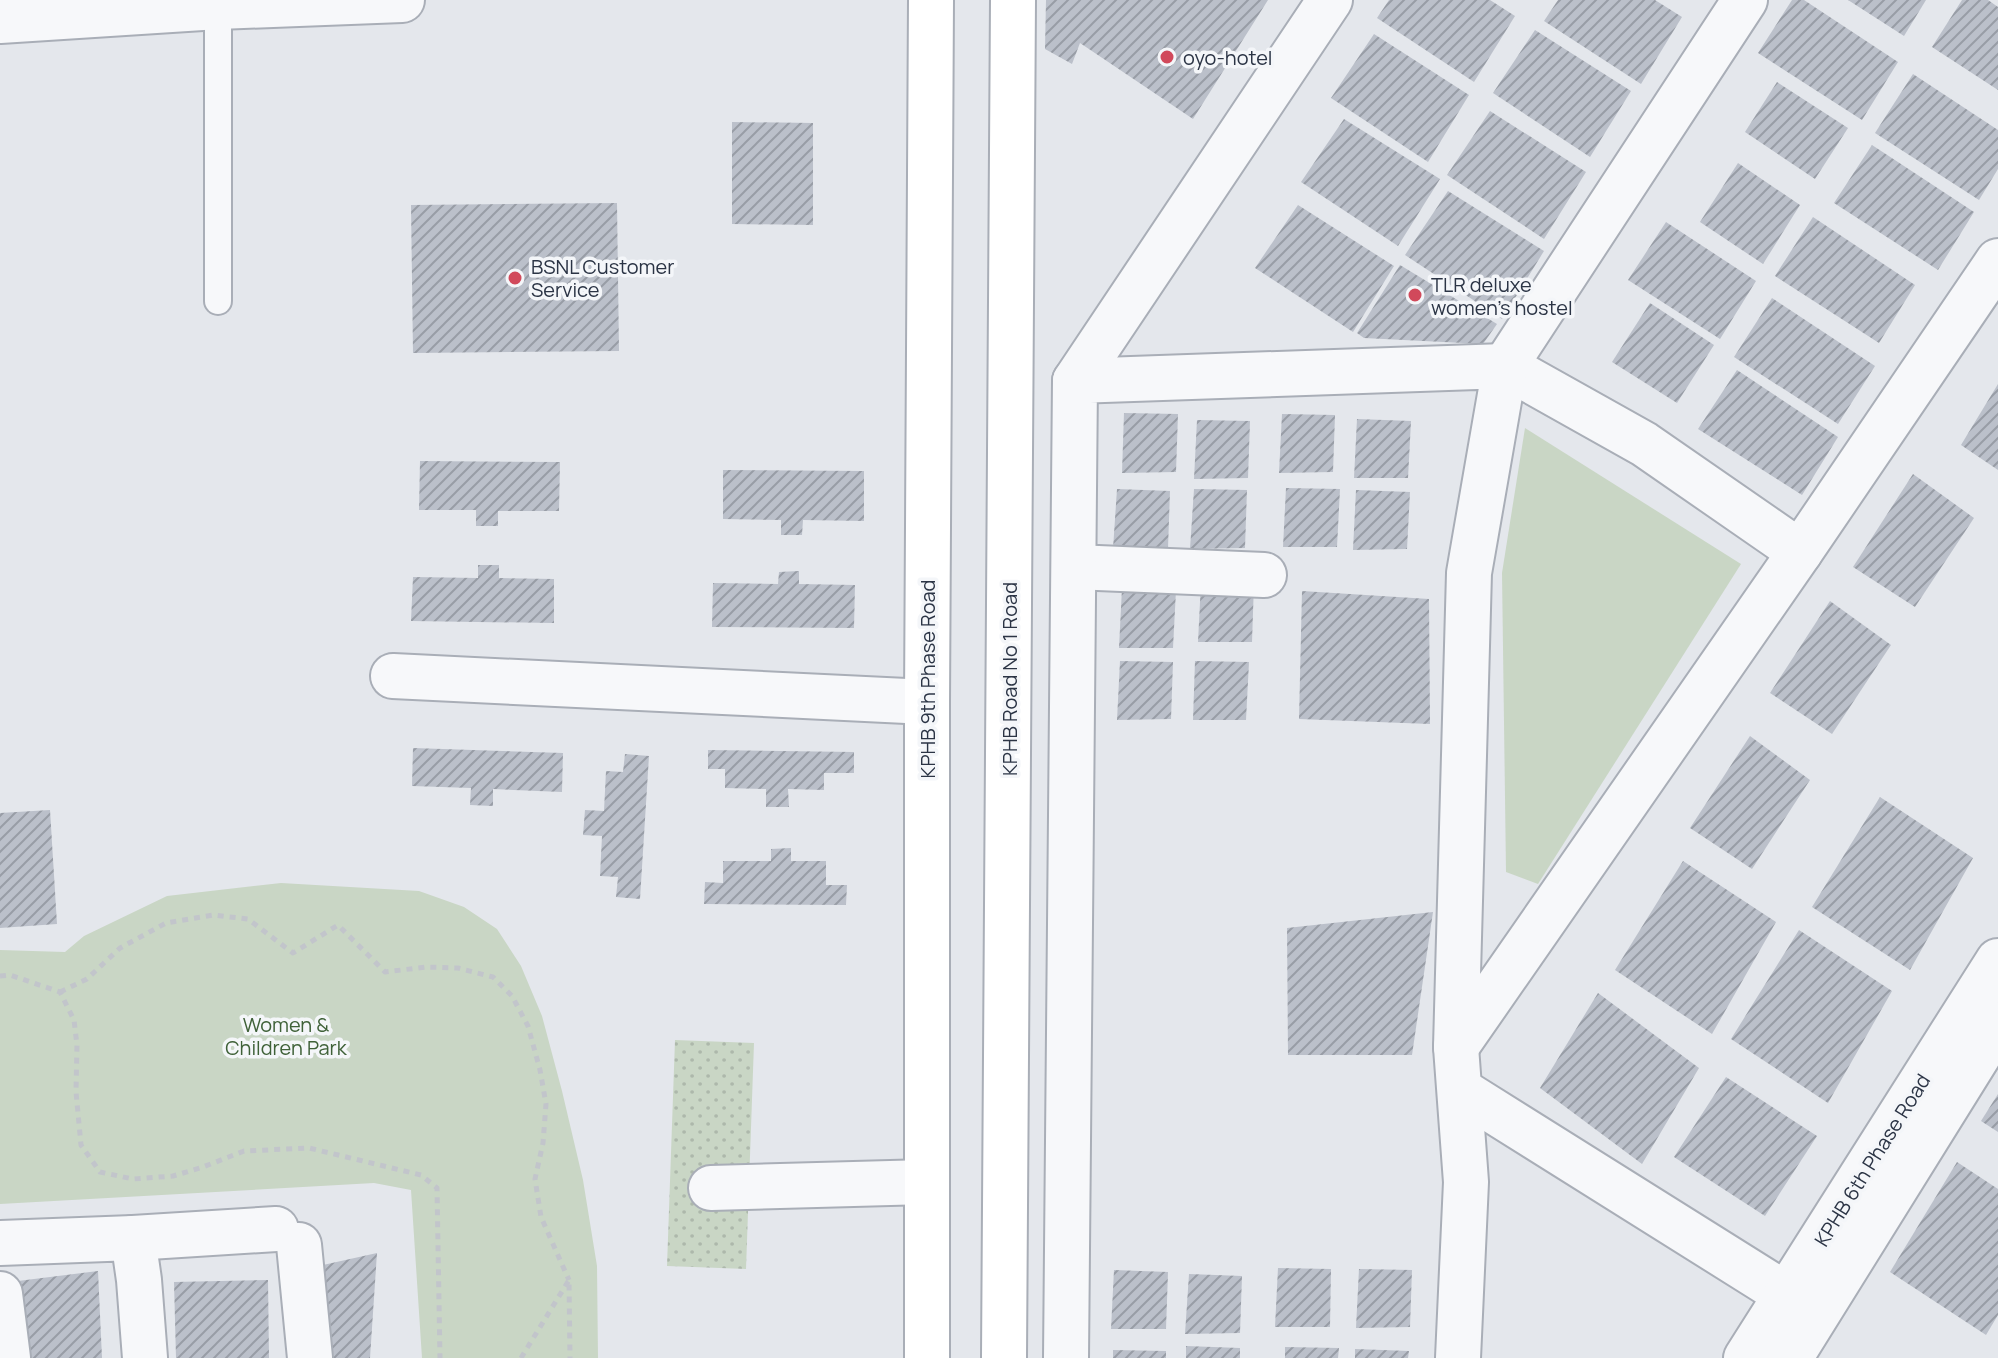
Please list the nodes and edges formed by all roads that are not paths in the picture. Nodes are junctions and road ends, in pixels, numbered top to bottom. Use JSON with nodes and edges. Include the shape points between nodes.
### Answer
{"nodes":[{"id":1,"x":402,"y":0,"type":"edge"},
{"id":2,"x":931,"y":0,"type":"edge"},
{"id":3,"x":1013,"y":0,"type":"edge"},
{"id":4,"x":1330,"y":0,"type":"edge"},
{"id":5,"x":1745,"y":0,"type":"edge"},
{"id":6,"x":202,"y":5,"type":"edge"},
{"id":7,"x":0,"y":21,"type":"edge"},
{"id":8,"x":1998,"y":261,"type":"edge"},
{"id":9,"x":218,"y":301,"type":"dead end"},
{"id":10,"x":1505,"y":366,"type":"junction"},
{"id":11,"x":1075,"y":381,"type":"junction"},
{"id":12,"x":1800,"y":552,"type":"junction"},
{"id":13,"x":1074,"y":567,"type":"junction"},
{"id":14,"x":1264,"y":575,"type":"dead end"},
{"id":15,"x":393,"y":676,"type":"dead end"},
{"id":16,"x":927,"y":702,"type":"junction"},
{"id":17,"x":1998,"y":961,"type":"edge"},
{"id":18,"x":1998,"y":1024,"type":"edge"},
{"id":19,"x":1456,"y":1047,"type":"junction"},
{"id":20,"x":1460,"y":1090,"type":"junction"},
{"id":21,"x":927,"y":1182,"type":"junction"},
{"id":22,"x":711,"y":1188,"type":"dead end"},
{"id":23,"x":133,"y":1238,"type":"junction"},
{"id":24,"x":0,"y":1243,"type":"edge"},
{"id":25,"x":0,"y":1294,"type":"edge"},
{"id":26,"x":1787,"y":1295,"type":"junction"},
{"id":27,"x":8,"y":1358,"type":"edge"},
{"id":28,"x":145,"y":1358,"type":"edge"},
{"id":29,"x":310,"y":1358,"type":"edge"},
{"id":30,"x":927,"y":1358,"type":"edge"},
{"id":31,"x":1004,"y":1358,"type":"edge"},
{"id":32,"x":1066,"y":1358,"type":"edge"},
{"id":33,"x":1458,"y":1358,"type":"edge"},
{"id":34,"x":1746,"y":1358,"type":"edge"},
{"id":35,"x":1790,"y":1358,"type":"edge"}],
"edges":[{"from":1,"to":6,"type":"street"},
{"from":2,"to":16,"type":"main road","name":"KPHB 9th Phase Road"},
{"from":3,"to":31,"type":"main road","name":"KPHB Road No 1 Road"},
{"from":4,"to":11,"type":"street"},
{"from":5,"to":10,"type":"street"},
{"from":6,"to":7,"type":"street"},
{"from":6,"to":9,"type":"lane"},
{"from":8,"to":12,"type":"street"},
{"from":10,"to":11,"type":"street"},
{"from":10,"to":12,"type":"street","via":[[1644,444]]},
{"from":10,"to":19,"type":"street","via":[[1469,573]]},
{"from":11,"to":13,"type":"street"},
{"from":12,"to":19,"type":"street"},
{"from":13,"to":14,"type":"street"},
{"from":13,"to":32,"type":"street"},
{"from":15,"to":16,"type":"street"},
{"from":16,"to":21,"type":"main road","name":"KPHB 9th Phase Road"},
{"from":17,"to":26,"type":"street","name":"KPHB 6th Phase Road"},
{"from":18,"to":35,"type":"street","name":"KPHB 6th Phase Road"},
{"from":19,"to":20,"type":"street"},
{"from":20,"to":26,"type":"street"},
{"from":20,"to":33,"type":"street","via":[[1466,1182]]},
{"from":21,"to":22,"type":"street"},
{"from":21,"to":30,"type":"main road","name":"KPHB 9th Phase Road"},
{"from":23,"to":24,"type":"street"},
{"from":23,"to":28,"type":"street"},
{"from":23,"to":29,"type":"street","via":[[288,1237]]},
{"from":25,"to":27,"type":"street"},
{"from":26,"to":34,"type":"street","name":"KPHB 6th Phase Road"}]}
